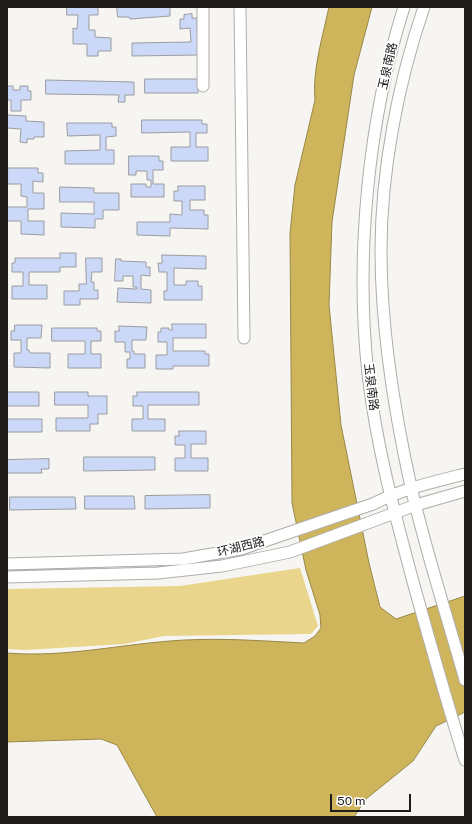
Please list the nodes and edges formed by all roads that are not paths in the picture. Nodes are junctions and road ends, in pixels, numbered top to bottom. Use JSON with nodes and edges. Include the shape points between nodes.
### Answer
{"nodes":[{"id":1,"x":203,"y":7,"type":"edge"},
{"id":2,"x":240,"y":7,"type":"edge"},
{"id":3,"x":404,"y":7,"type":"edge"},
{"id":4,"x":424,"y":7,"type":"edge"},
{"id":5,"x":203,"y":86,"type":"dead end"},
{"id":6,"x":244,"y":338,"type":"dead end"},
{"id":7,"x":465,"y":474,"type":"edge"},
{"id":8,"x":411,"y":488,"type":"junction"},
{"id":9,"x":465,"y":491,"type":"edge"},
{"id":10,"x":389,"y":496,"type":"junction"},
{"id":11,"x":416,"y":505,"type":"junction"},
{"id":12,"x":395,"y":514,"type":"junction"},
{"id":13,"x":7,"y":564,"type":"edge"},
{"id":14,"x":7,"y":577,"type":"edge"},
{"id":15,"x":465,"y":680,"type":"edge"},
{"id":16,"x":465,"y":760,"type":"edge"}],
"edges":[{"from":1,"to":5,"type":"street"},
{"from":2,"to":6,"type":"street"},
{"from":3,"to":10,"type":"street","name":"玉泉南路","via":[[392,45],[379,103],[369,170],[364,250],[368,374]]},
{"from":4,"to":8,"type":"street","name":"玉泉南路","via":[[412,45],[389,155],[385,178],[381,251],[384,322],[391,387]]},
{"from":7,"to":8,"type":"street","name":"环湖西路"},
{"from":8,"to":10,"type":"street","name":"环湖西路"},
{"from":8,"to":11,"type":"street","name":"玉泉南路"},
{"from":9,"to":11,"type":"street","name":"环湖西路"},
{"from":10,"to":12,"type":"street","name":"玉泉南路"},
{"from":10,"to":13,"type":"street","name":"环湖西路","via":[[373,504],[242,549],[183,559]]},
{"from":11,"to":12,"type":"street","name":"环湖西路"},
{"from":11,"to":15,"type":"street","name":"玉泉南路"},
{"from":12,"to":14,"type":"street","name":"环湖西路","via":[[290,552],[222,566],[158,573]]},
{"from":12,"to":16,"type":"street","name":"玉泉南路"}]}
